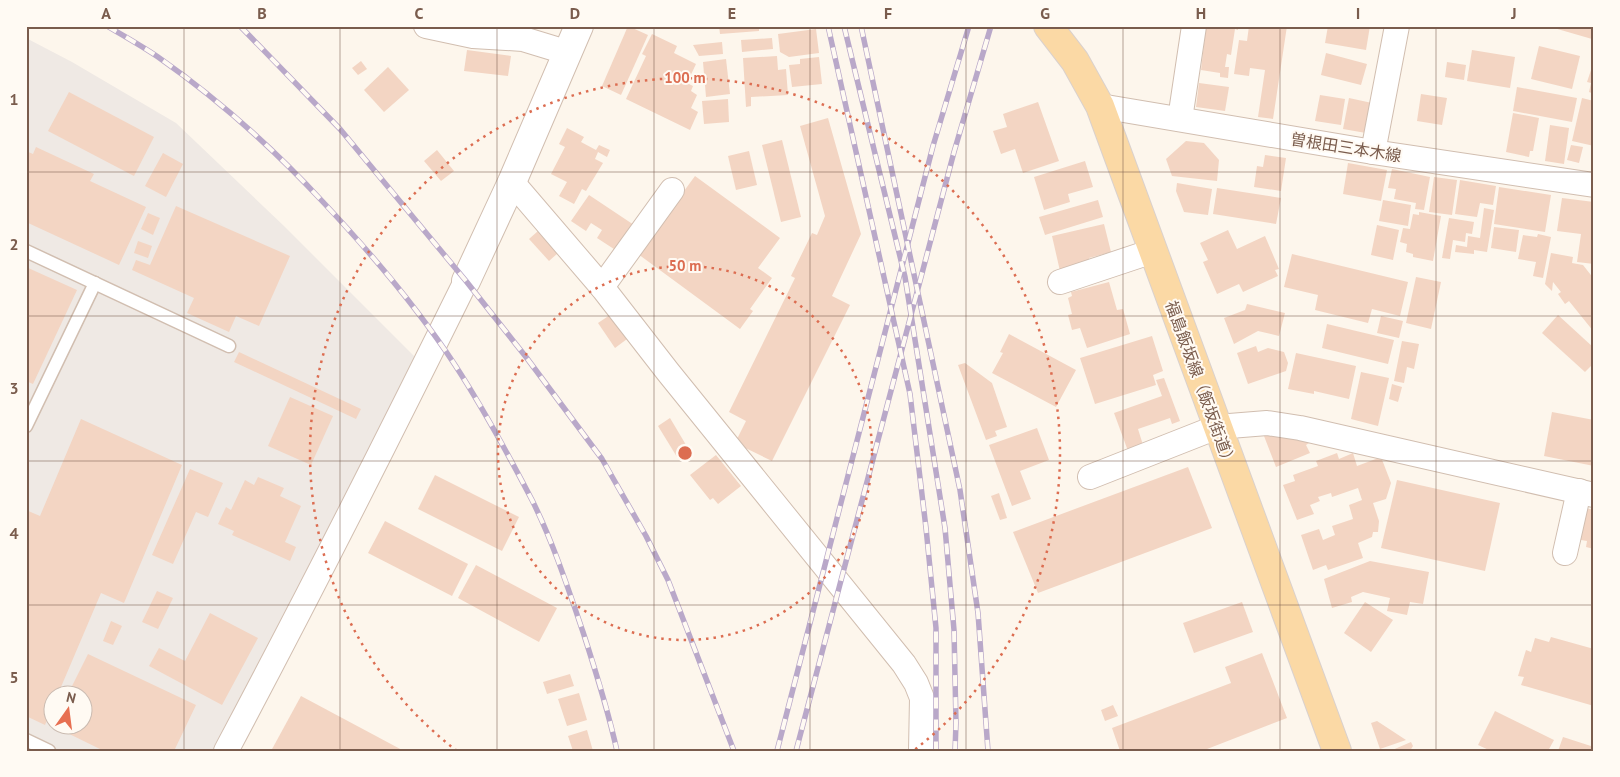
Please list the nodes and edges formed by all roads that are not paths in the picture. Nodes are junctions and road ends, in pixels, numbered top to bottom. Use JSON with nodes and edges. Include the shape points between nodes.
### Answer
{"nodes":[{"id":1,"x":426,"y":26,"type":"edge"},
{"id":2,"x":580,"y":26,"type":"edge"},
{"id":3,"x":1048,"y":26,"type":"edge"},
{"id":4,"x":1067,"y":26,"type":"edge"},
{"id":5,"x":1194,"y":26,"type":"edge"},
{"id":6,"x":1397,"y":26,"type":"edge"},
{"id":7,"x":476,"y":31,"type":"edge"},
{"id":8,"x":569,"y":53,"type":"junction"},
{"id":9,"x":1075,"y":61,"type":"junction"},
{"id":10,"x":1100,"y":106,"type":"junction"},
{"id":11,"x":1180,"y":120,"type":"junction"},
{"id":12,"x":1373,"y":152,"type":"junction"},
{"id":13,"x":512,"y":182,"type":"junction"},
{"id":14,"x":1594,"y":185,"type":"edge"},
{"id":15,"x":672,"y":190,"type":"dead end"},
{"id":16,"x":26,"y":251,"type":"edge"},
{"id":17,"x":1153,"y":251,"type":"junction"},
{"id":18,"x":466,"y":281,"type":"joint"},
{"id":19,"x":1060,"y":282,"type":"dead end"},
{"id":20,"x":95,"y":283,"type":"junction"},
{"id":21,"x":602,"y":287,"type":"junction"},
{"id":22,"x":229,"y":346,"type":"dead end"},
{"id":23,"x":26,"y":426,"type":"edge"},
{"id":24,"x":1217,"y":427,"type":"junction"},
{"id":25,"x":1090,"y":477,"type":"dead end"},
{"id":26,"x":1586,"y":493,"type":"edge"},
{"id":27,"x":1565,"y":553,"type":"dead end"},
{"id":28,"x":26,"y":740,"type":"edge"},
{"id":29,"x":49,"y":751,"type":"edge"},
{"id":30,"x":226,"y":751,"type":"edge"},
{"id":31,"x":921,"y":751,"type":"edge"},
{"id":32,"x":1337,"y":751,"type":"edge"}],
"edges":[{"from":1,"to":7,"type":"street"},
{"from":2,"to":8,"type":"street"},
{"from":3,"to":9,"type":"main road","name":"福島飯坂線（飯坂街道）"},
{"from":4,"to":9,"type":"street"},
{"from":5,"to":11,"type":"street"},
{"from":6,"to":12,"type":"street"},
{"from":7,"to":8,"type":"street","via":[[523,39]]},
{"from":8,"to":13,"type":"street"},
{"from":9,"to":10,"type":"main road","name":"福島飯坂線（飯坂街道）"},
{"from":10,"to":11,"type":"street","name":"曽根田三本木線"},
{"from":10,"to":17,"type":"main road","name":"福島飯坂線（飯坂街道）"},
{"from":11,"to":12,"type":"street","name":"曽根田三本木線"},
{"from":12,"to":14,"type":"street","name":"曽根田三本木線"},
{"from":13,"to":18,"type":"street"},
{"from":13,"to":21,"type":"street"},
{"from":15,"to":21,"type":"street"},
{"from":16,"to":20,"type":"lane"},
{"from":17,"to":19,"type":"street"},
{"from":17,"to":24,"type":"main road","name":"福島飯坂線（飯坂街道）"},
{"from":18,"to":30,"type":"street","via":[[307,599]]},
{"from":20,"to":22,"type":"lane"},
{"from":20,"to":23,"type":"lane"},
{"from":21,"to":31,"type":"street","via":[[904,664],[922,698]]},
{"from":24,"to":25,"type":"street"},
{"from":24,"to":26,"type":"street","via":[[1267,422]]},
{"from":24,"to":32,"type":"main road","name":"福島飯坂線（飯坂街道）"},
{"from":26,"to":27,"type":"street"},
{"from":28,"to":29,"type":"lane"}]}
